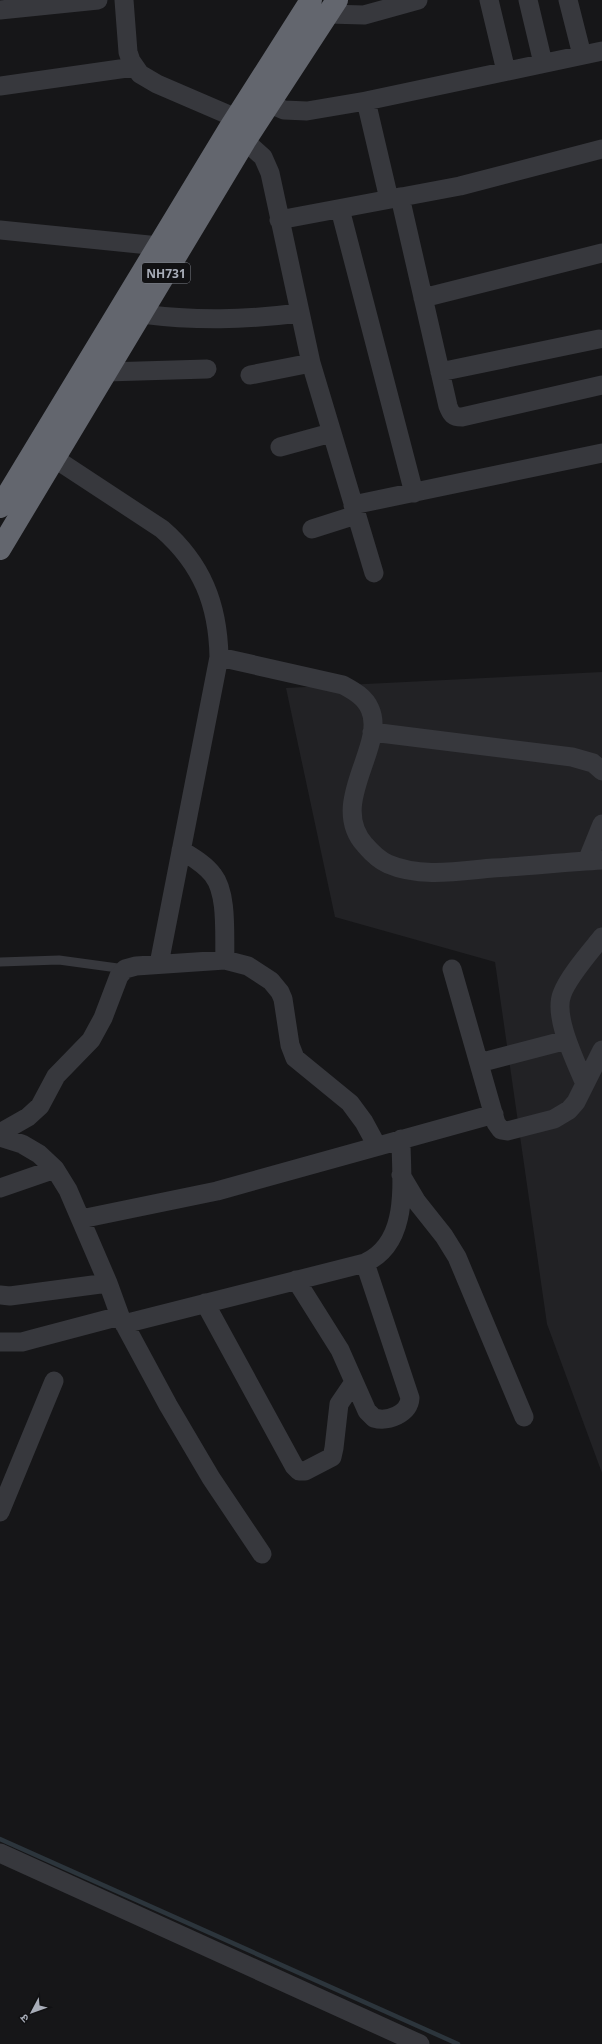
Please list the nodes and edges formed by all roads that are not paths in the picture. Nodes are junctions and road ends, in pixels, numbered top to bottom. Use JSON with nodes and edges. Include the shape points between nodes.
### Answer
{"nodes":[{"id":1,"x":98,"y":0,"type":"edge"},
{"id":2,"x":124,"y":0,"type":"edge"},
{"id":3,"x":312,"y":0,"type":"edge"},
{"id":4,"x":418,"y":0,"type":"edge"},
{"id":5,"x":489,"y":0,"type":"edge"},
{"id":6,"x":528,"y":0,"type":"edge"},
{"id":7,"x":568,"y":0,"type":"edge"},
{"id":8,"x":28,"y":4,"type":"edge"},
{"id":9,"x":332,"y":7,"type":"edge"},
{"id":10,"x":0,"y":10,"type":"edge"},
{"id":11,"x":602,"y":51,"type":"edge"},
{"id":12,"x":582,"y":55,"type":"junction"},
{"id":13,"x":543,"y":63,"type":"junction"},
{"id":14,"x":134,"y":68,"type":"junction"},
{"id":15,"x":506,"y":71,"type":"junction"},
{"id":16,"x":0,"y":86,"type":"edge"},
{"id":17,"x":260,"y":100,"type":"junction"},
{"id":18,"x":366,"y":101,"type":"junction"},
{"id":19,"x":236,"y":118,"type":"junction"},
{"id":20,"x":245,"y":141,"type":"junction"},
{"id":21,"x":601,"y":153,"type":"edge"},
{"id":22,"x":395,"y":198,"type":"junction"},
{"id":23,"x":340,"y":209,"type":"junction"},
{"id":24,"x":279,"y":220,"type":"junction"},
{"id":25,"x":0,"y":230,"type":"edge"},
{"id":26,"x":159,"y":246,"type":"junction"},
{"id":27,"x":602,"y":253,"type":"edge"},
{"id":28,"x":423,"y":298,"type":"junction"},
{"id":29,"x":300,"y":313,"type":"junction"},
{"id":30,"x":141,"y":314,"type":"junction"},
{"id":31,"x":600,"y":339,"type":"dead end"},
{"id":32,"x":311,"y":363,"type":"junction"},
{"id":33,"x":207,"y":369,"type":"dead end"},
{"id":34,"x":106,"y":372,"type":"junction"},
{"id":35,"x":440,"y":372,"type":"junction"},
{"id":36,"x":250,"y":375,"type":"dead end"},
{"id":37,"x":602,"y":385,"type":"edge"},
{"id":38,"x":332,"y":434,"type":"junction"},
{"id":39,"x":280,"y":447,"type":"dead end"},
{"id":40,"x":602,"y":453,"type":"edge"},
{"id":41,"x":54,"y":458,"type":"junction"},
{"id":42,"x":414,"y":493,"type":"junction"},
{"id":43,"x":0,"y":507,"type":"edge"},
{"id":44,"x":355,"y":510,"type":"junction"},
{"id":45,"x":312,"y":529,"type":"dead end"},
{"id":46,"x":0,"y":549,"type":"edge"},
{"id":47,"x":374,"y":573,"type":"dead end"},
{"id":48,"x":219,"y":657,"type":"junction"},
{"id":49,"x":372,"y":732,"type":"junction"},
{"id":50,"x":602,"y":771,"type":"edge"},
{"id":51,"x":602,"y":824,"type":"edge"},
{"id":52,"x":181,"y":850,"type":"junction"},
{"id":53,"x":595,"y":861,"type":"edge"},
{"id":54,"x":600,"y":941,"type":"edge"},
{"id":55,"x":225,"y":960,"type":"junction"},
{"id":56,"x":0,"y":962,"type":"edge"},
{"id":57,"x":159,"y":964,"type":"junction"},
{"id":58,"x":126,"y":969,"type":"junction"},
{"id":59,"x":452,"y":970,"type":"dead end"},
{"id":60,"x":567,"y":1040,"type":"junction"},
{"id":61,"x":602,"y":1050,"type":"edge"},
{"id":62,"x":479,"y":1063,"type":"junction"},
{"id":63,"x":585,"y":1084,"type":"junction"},
{"id":64,"x":494,"y":1114,"type":"junction"},
{"id":65,"x":0,"y":1133,"type":"edge"},
{"id":66,"x":0,"y":1137,"type":"edge"},
{"id":67,"x":402,"y":1138,"type":"junction"},
{"id":68,"x":377,"y":1146,"type":"junction"},
{"id":69,"x":55,"y":1169,"type":"junction"},
{"id":70,"x":401,"y":1175,"type":"junction"},
{"id":71,"x":0,"y":1188,"type":"edge"},
{"id":72,"x":81,"y":1219,"type":"junction"},
{"id":73,"x":365,"y":1263,"type":"junction"},
{"id":74,"x":296,"y":1280,"type":"junction"},
{"id":75,"x":108,"y":1283,"type":"junction"},
{"id":76,"x":0,"y":1295,"type":"edge"},
{"id":77,"x":205,"y":1304,"type":"junction"},
{"id":78,"x":122,"y":1320,"type":"junction"},
{"id":79,"x":0,"y":1342,"type":"edge"},
{"id":80,"x":54,"y":1382,"type":"dead end"},
{"id":81,"x":354,"y":1382,"type":"junction"},
{"id":82,"x":524,"y":1417,"type":"dead end"},
{"id":83,"x":0,"y":1512,"type":"edge"},
{"id":84,"x":262,"y":1554,"type":"dead end"},
{"id":85,"x":0,"y":1853,"type":"edge"},
{"id":86,"x":420,"y":2044,"type":"edge"}],
"edges":[{"from":1,"to":8,"type":"street"},
{"from":2,"to":14,"type":"street","via":[[128,52]]},
{"from":3,"to":17,"type":"highway","number":"NH731"},
{"from":4,"to":9,"type":"street","via":[[364,15]]},
{"from":5,"to":15,"type":"street"},
{"from":6,"to":13,"type":"street"},
{"from":7,"to":12,"type":"street"},
{"from":8,"to":10,"type":"street"},
{"from":9,"to":17,"type":"highway","number":"NH731"},
{"from":11,"to":12,"type":"street"},
{"from":12,"to":13,"type":"street"},
{"from":13,"to":15,"type":"street"},
{"from":14,"to":16,"type":"street"},
{"from":14,"to":19,"type":"street","via":[[147,79]]},
{"from":15,"to":18,"type":"street"},
{"from":17,"to":18,"type":"street","via":[[284,110],[298,112]]},
{"from":17,"to":19,"type":"highway","number":"NH731"},
{"from":17,"to":20,"type":"highway","number":"NH731"},
{"from":18,"to":22,"type":"street"},
{"from":19,"to":26,"type":"highway","number":"NH731"},
{"from":20,"to":24,"type":"street","via":[[257,150],[266,163]]},
{"from":20,"to":30,"type":"highway","number":"NH731"},
{"from":21,"to":22,"type":"street","via":[[460,186]]},
{"from":22,"to":23,"type":"street"},
{"from":22,"to":28,"type":"street"},
{"from":23,"to":24,"type":"street"},
{"from":23,"to":42,"type":"street"},
{"from":24,"to":29,"type":"street"},
{"from":25,"to":26,"type":"street"},
{"from":26,"to":43,"type":"highway","number":"NH731"},
{"from":27,"to":28,"type":"street"},
{"from":28,"to":35,"type":"street"},
{"from":29,"to":30,"type":"street","via":[[253,319],[203,320]]},
{"from":29,"to":32,"type":"street"},
{"from":30,"to":34,"type":"highway","number":"NH731"},
{"from":31,"to":35,"type":"street"},
{"from":32,"to":36,"type":"street"},
{"from":32,"to":38,"type":"street"},
{"from":33,"to":34,"type":"street"},
{"from":34,"to":41,"type":"highway","number":"NH731"},
{"from":35,"to":37,"type":"street","via":[[450,412],[457,417]]},
{"from":38,"to":39,"type":"street"},
{"from":38,"to":44,"type":"street"},
{"from":40,"to":42,"type":"street"},
{"from":41,"to":46,"type":"highway","number":"NH731"},
{"from":41,"to":48,"type":"street","via":[[162,529],[178,543],[192,560],[204,582],[217,625]]},
{"from":42,"to":44,"type":"street"},
{"from":44,"to":45,"type":"street"},
{"from":44,"to":47,"type":"street"},
{"from":48,"to":49,"type":"street","via":[[343,686],[354,691],[368,704],[373,719]]},
{"from":48,"to":52,"type":"street"},
{"from":49,"to":50,"type":"street","via":[[572,757],[593,763]]},
{"from":49,"to":53,"type":"street","via":[[354,797],[352,814],[356,831],[363,844],[388,864],[421,872],[448,872]]},
{"from":51,"to":53,"type":"street"},
{"from":52,"to":55,"type":"street","via":[[207,868],[218,883],[223,903]]},
{"from":52,"to":57,"type":"street"},
{"from":54,"to":60,"type":"street","via":[[561,995],[560,1014]]},
{"from":55,"to":57,"type":"street"},
{"from":55,"to":68,"type":"street","via":[[255,970],[276,987],[283,999],[290,1045],[295,1058],[350,1104],[364,1122]]},
{"from":56,"to":58,"type":"lane","via":[[59,960]]},
{"from":57,"to":58,"type":"street"},
{"from":58,"to":65,"type":"street","via":[[119,976],[103,1018],[91,1040],[56,1076],[35,1112]]},
{"from":59,"to":62,"type":"street"},
{"from":60,"to":62,"type":"street"},
{"from":60,"to":63,"type":"street"},
{"from":61,"to":63,"type":"street"},
{"from":62,"to":64,"type":"street"},
{"from":63,"to":64,"type":"street","via":[[569,1110],[554,1119],[504,1131],[498,1127]]},
{"from":64,"to":67,"type":"street"},
{"from":66,"to":69,"type":"street","via":[[22,1144],[39,1154]]},
{"from":67,"to":68,"type":"street"},
{"from":67,"to":70,"type":"street"},
{"from":68,"to":72,"type":"street","via":[[217,1191]]},
{"from":69,"to":71,"type":"street"},
{"from":69,"to":72,"type":"street"},
{"from":70,"to":73,"type":"street","via":[[400,1212],[396,1229],[382,1252]]},
{"from":70,"to":82,"type":"street","via":[[417,1202],[457,1257]]},
{"from":72,"to":75,"type":"street"},
{"from":73,"to":74,"type":"street"},
{"from":73,"to":81,"type":"street","via":[[410,1403],[397,1415],[386,1419],[374,1418],[367,1411]]},
{"from":74,"to":77,"type":"street"},
{"from":74,"to":81,"type":"street","via":[[340,1350]]},
{"from":75,"to":76,"type":"street","via":[[10,1296]]},
{"from":75,"to":78,"type":"street"},
{"from":77,"to":78,"type":"street"},
{"from":77,"to":81,"type":"street","via":[[299,1471],[305,1471],[332,1458],[339,1404]]},
{"from":78,"to":79,"type":"street","via":[[28,1340]]},
{"from":78,"to":84,"type":"street","via":[[211,1478]]},
{"from":80,"to":83,"type":"street"},
{"from":85,"to":86,"type":"street"}]}
